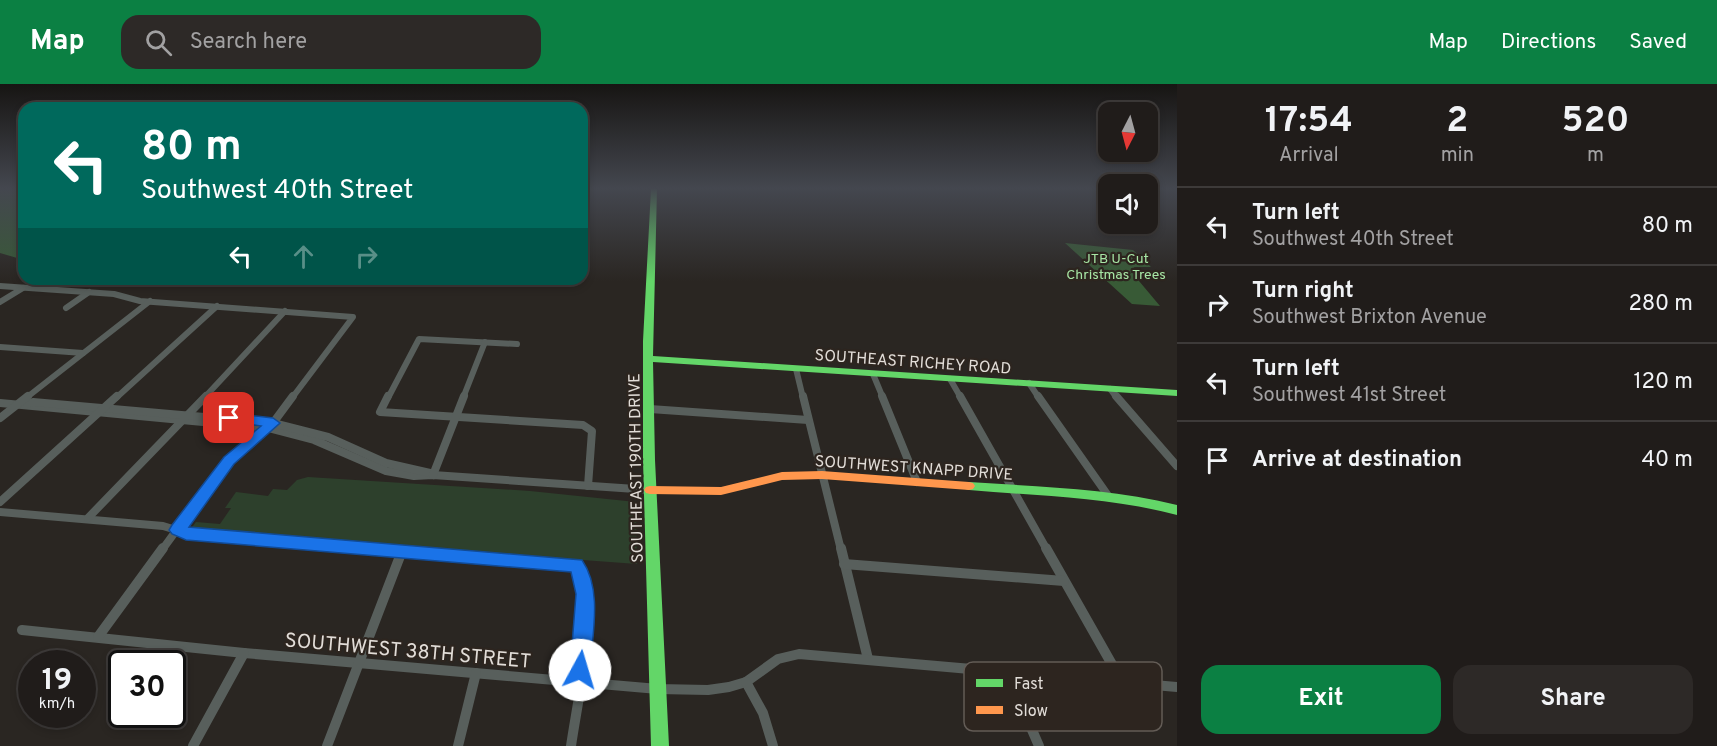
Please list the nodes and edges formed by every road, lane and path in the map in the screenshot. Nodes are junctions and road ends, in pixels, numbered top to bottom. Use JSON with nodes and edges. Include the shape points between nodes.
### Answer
{"nodes":[{"id":1,"x":653,"y":220,"type":"edge"},
{"id":2,"x":0,"y":286,"type":"edge"},
{"id":3,"x":23,"y":288,"type":"junction"},
{"id":4,"x":89,"y":292,"type":"junction"},
{"id":5,"x":150,"y":301,"type":"junction"},
{"id":6,"x":0,"y":302,"type":"edge"},
{"id":7,"x":217,"y":306,"type":"junction"},
{"id":8,"x":66,"y":308,"type":"dead end"},
{"id":9,"x":285,"y":311,"type":"junction"},
{"id":10,"x":485,"y":342,"type":"junction"},
{"id":11,"x":517,"y":344,"type":"dead end"},
{"id":12,"x":0,"y":348,"type":"edge"},
{"id":13,"x":83,"y":353,"type":"junction"},
{"id":14,"x":648,"y":359,"type":"junction"},
{"id":15,"x":796,"y":369,"type":"junction"},
{"id":16,"x":873,"y":374,"type":"junction"},
{"id":17,"x":950,"y":378,"type":"junction"},
{"id":18,"x":1029,"y":384,"type":"junction"},
{"id":19,"x":1110,"y":388,"type":"junction"},
{"id":20,"x":1177,"y":393,"type":"edge"},
{"id":21,"x":0,"y":403,"type":"edge"},
{"id":22,"x":21,"y":405,"type":"junction"},
{"id":23,"x":650,"y":409,"type":"junction"},
{"id":24,"x":100,"y":410,"type":"junction"},
{"id":25,"x":186,"y":417,"type":"junction"},
{"id":26,"x":456,"y":417,"type":"junction"},
{"id":27,"x":0,"y":418,"type":"edge"},
{"id":28,"x":808,"y":420,"type":"junction"},
{"id":29,"x":271,"y":425,"type":"junction"},
{"id":30,"x":1177,"y":466,"type":"edge"},
{"id":31,"x":433,"y":475,"type":"junction"},
{"id":32,"x":822,"y":475,"type":"junction"},
{"id":33,"x":917,"y":482,"type":"junction"},
{"id":34,"x":588,"y":486,"type":"junction"},
{"id":35,"x":1012,"y":489,"type":"junction"},
{"id":36,"x":650,"y":490,"type":"junction"},
{"id":37,"x":1109,"y":497,"type":"junction"},
{"id":38,"x":0,"y":502,"type":"edge"},
{"id":39,"x":1177,"y":510,"type":"edge"},
{"id":40,"x":0,"y":512,"type":"edge"},
{"id":41,"x":88,"y":518,"type":"junction"},
{"id":42,"x":178,"y":530,"type":"junction"},
{"id":43,"x":402,"y":551,"type":"junction"},
{"id":44,"x":844,"y":564,"type":"junction"},
{"id":45,"x":1064,"y":581,"type":"junction"},
{"id":46,"x":22,"y":630,"type":"dead end"},
{"id":47,"x":98,"y":637,"type":"junction"},
{"id":48,"x":244,"y":653,"type":"junction"},
{"id":49,"x":868,"y":659,"type":"junction"},
{"id":50,"x":1111,"y":662,"type":"edge"},
{"id":51,"x":359,"y":663,"type":"junction"},
{"id":52,"x":964,"y":668,"type":"edge"},
{"id":53,"x":476,"y":674,"type":"junction"},
{"id":54,"x":746,"y":682,"type":"junction"},
{"id":55,"x":579,"y":683,"type":"junction"},
{"id":56,"x":1162,"y":686,"type":"edge"},
{"id":57,"x":1177,"y":687,"type":"edge"},
{"id":58,"x":657,"y":690,"type":"junction"},
{"id":59,"x":1033,"y":731,"type":"edge"},
{"id":60,"x":193,"y":746,"type":"edge"},
{"id":61,"x":327,"y":746,"type":"edge"},
{"id":62,"x":458,"y":746,"type":"edge"},
{"id":63,"x":572,"y":746,"type":"edge"},
{"id":64,"x":660,"y":746,"type":"edge"},
{"id":65,"x":773,"y":746,"type":"edge"},
{"id":66,"x":1039,"y":746,"type":"edge"}],
"edges":[{"from":1,"to":14,"type":"main road","name":"SOUTHEAST 190TH DRIVE"},
{"from":2,"to":3,"type":"street"},
{"from":3,"to":4,"type":"street"},
{"from":3,"to":6,"type":"street"},
{"from":4,"to":5,"type":"street"},
{"from":4,"to":8,"type":"street"},
{"from":5,"to":7,"type":"street"},
{"from":5,"to":13,"type":"street"},
{"from":7,"to":9,"type":"street"},
{"from":7,"to":24,"type":"street"},
{"from":9,"to":25,"type":"street"},
{"from":9,"to":29,"type":"street","via":[[353,317]]},
{"from":10,"to":11,"type":"street"},
{"from":10,"to":26,"type":"street"},
{"from":10,"to":26,"type":"street","via":[[419,339],[380,412]]},
{"from":12,"to":13,"type":"street"},
{"from":13,"to":22,"type":"street"},
{"from":14,"to":15,"type":"main road","name":"SOUTHEAST RICHEY ROAD"},
{"from":14,"to":23,"type":"main road","name":"SOUTHEAST 190TH DRIVE"},
{"from":15,"to":16,"type":"main road","name":"SOUTHEAST RICHEY ROAD"},
{"from":15,"to":28,"type":"street"},
{"from":16,"to":17,"type":"main road","name":"SOUTHEAST RICHEY ROAD"},
{"from":16,"to":33,"type":"street"},
{"from":17,"to":18,"type":"main road","name":"SOUTHEAST RICHEY ROAD"},
{"from":17,"to":35,"type":"street"},
{"from":18,"to":19,"type":"main road","name":"SOUTHEAST RICHEY ROAD"},
{"from":18,"to":37,"type":"street"},
{"from":19,"to":20,"type":"main road","name":"SOUTHEAST RICHEY ROAD"},
{"from":19,"to":30,"type":"street"},
{"from":21,"to":22,"type":"street"},
{"from":22,"to":24,"type":"street"},
{"from":22,"to":27,"type":"street"},
{"from":23,"to":28,"type":"street"},
{"from":23,"to":36,"type":"main road","name":"SOUTHEAST 190TH DRIVE"},
{"from":24,"to":25,"type":"street"},
{"from":24,"to":38,"type":"street"},
{"from":25,"to":29,"type":"street"},
{"from":25,"to":41,"type":"street"},
{"from":26,"to":31,"type":"street"},
{"from":26,"to":34,"type":"street","via":[[589,428],[592,431]]},
{"from":28,"to":32,"type":"street"},
{"from":29,"to":31,"type":"street","via":[[386,471]]},
{"from":29,"to":42,"type":"street","via":[[229,460]]},
{"from":31,"to":34,"type":"street"},
{"from":32,"to":33,"type":"main road","name":"SOUTHWEST KNAPP DRIVE"},
{"from":32,"to":36,"type":"main road","name":"SOUTHWEST KNAPP DRIVE","via":[[782,476],[721,491]]},
{"from":32,"to":44,"type":"street"},
{"from":33,"to":35,"type":"main road","name":"SOUTHWEST KNAPP DRIVE"},
{"from":34,"to":36,"type":"street"},
{"from":35,"to":37,"type":"main road","name":"SOUTHWEST KNAPP DRIVE"},
{"from":35,"to":45,"type":"street"},
{"from":36,"to":58,"type":"main road","name":"SOUTHEAST 190TH DRIVE"},
{"from":37,"to":39,"type":"main road","name":"SOUTHWEST KNAPP DRIVE"},
{"from":40,"to":41,"type":"street"},
{"from":41,"to":42,"type":"street"},
{"from":42,"to":43,"type":"street"},
{"from":42,"to":47,"type":"street"},
{"from":43,"to":51,"type":"street"},
{"from":43,"to":55,"type":"street","via":[[576,565],[586,594]]},
{"from":44,"to":45,"type":"street"},
{"from":44,"to":49,"type":"street"},
{"from":45,"to":50,"type":"street"},
{"from":46,"to":47,"type":"street","name":"SOUTHWEST 38TH STREET"},
{"from":47,"to":48,"type":"street","name":"SOUTHWEST 38TH STREET"},
{"from":48,"to":51,"type":"street","name":"SOUTHWEST 38TH STREET"},
{"from":48,"to":60,"type":"street"},
{"from":49,"to":52,"type":"street","name":"SOUTHWEST 38TH STREET"},
{"from":49,"to":54,"type":"street","name":"SOUTHWEST 38TH STREET","via":[[799,654],[778,659]]},
{"from":51,"to":53,"type":"street","name":"SOUTHWEST 38TH STREET"},
{"from":51,"to":61,"type":"street"},
{"from":53,"to":55,"type":"street","name":"SOUTHWEST 38TH STREET"},
{"from":53,"to":62,"type":"street"},
{"from":54,"to":58,"type":"street","name":"SOUTHWEST 38TH STREET","via":[[708,690]]},
{"from":54,"to":65,"type":"street","via":[[763,713]]},
{"from":55,"to":58,"type":"street","name":"SOUTHWEST 38TH STREET"},
{"from":55,"to":63,"type":"street"},
{"from":56,"to":57,"type":"street","name":"SOUTHWEST 38TH STREET"},
{"from":58,"to":64,"type":"main road","name":"SOUTHEAST 190TH DRIVE"},
{"from":59,"to":66,"type":"street"}]}
